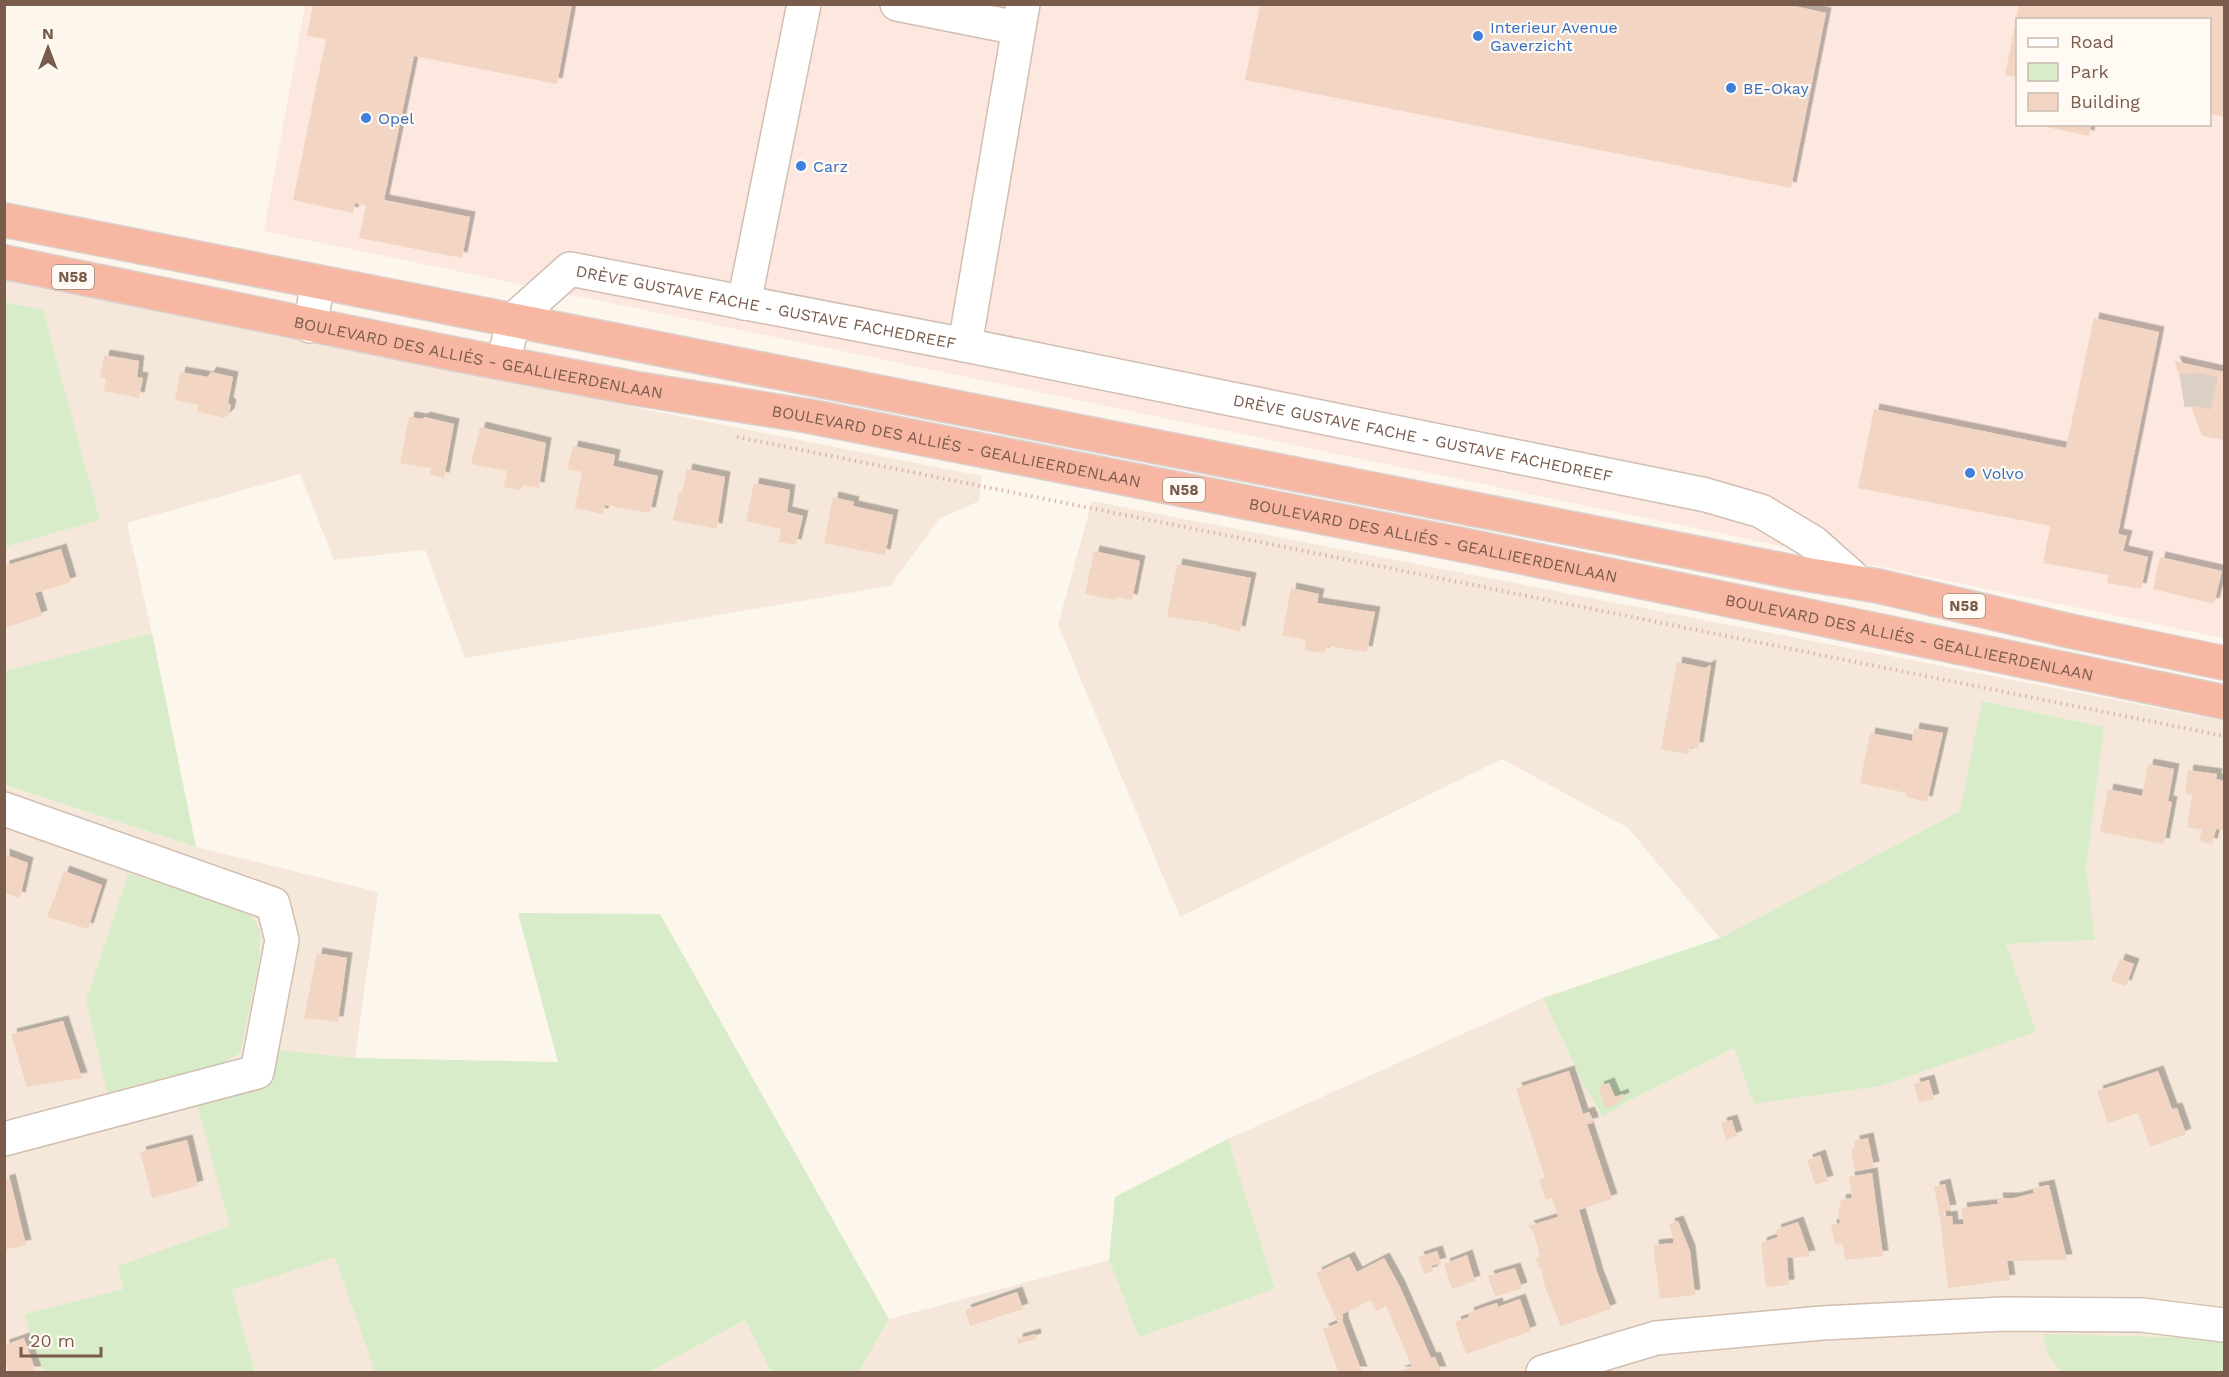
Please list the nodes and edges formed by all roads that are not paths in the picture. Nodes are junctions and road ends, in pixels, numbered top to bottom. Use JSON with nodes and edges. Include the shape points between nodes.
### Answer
{"nodes":[{"id":1,"x":804,"y":4,"type":"edge"},
{"id":2,"x":897,"y":4,"type":"edge"},
{"id":3,"x":1020,"y":16,"type":"edge"},
{"id":4,"x":4,"y":220,"type":"edge"},
{"id":5,"x":4,"y":262,"type":"edge"},
{"id":6,"x":318,"y":282,"type":"junction"},
{"id":7,"x":744,"y":303,"type":"junction"},
{"id":8,"x":514,"y":319,"type":"junction"},
{"id":9,"x":310,"y":326,"type":"junction"},
{"id":10,"x":966,"y":345,"type":"junction"},
{"id":11,"x":503,"y":363,"type":"junction"},
{"id":12,"x":1858,"y":582,"type":"junction"},
{"id":13,"x":2222,"y":659,"type":"edge"},
{"id":14,"x":2224,"y":702,"type":"edge"},
{"id":15,"x":4,"y":809,"type":"edge"},
{"id":16,"x":4,"y":1139,"type":"edge"},
{"id":17,"x":2224,"y":1325,"type":"edge"},
{"id":18,"x":1543,"y":1372,"type":"edge"}],
"edges":[{"from":1,"to":7,"type":"street"},
{"from":2,"to":3,"type":"street"},
{"from":3,"to":10,"type":"street","name":"DRÈVE GUSTAVE FACHE - GUSTAVE FACHEDREEF"},
{"from":4,"to":6,"type":"highway","number":"N58"},
{"from":5,"to":9,"type":"highway","name":"BOULEVARD DES ALLIÉS - GEALLIEERDENLAAN","number":"N58"},
{"from":6,"to":8,"type":"highway","number":"N58"},
{"from":6,"to":9,"type":"street"},
{"from":7,"to":8,"type":"street","name":"DRÈVE GUSTAVE FACHE - GUSTAVE FACHEDREEF","via":[[570,269]]},
{"from":7,"to":10,"type":"street","name":"DRÈVE GUSTAVE FACHE - GUSTAVE FACHEDREEF"},
{"from":8,"to":11,"type":"street"},
{"from":8,"to":12,"type":"highway","number":"N58"},
{"from":9,"to":11,"type":"highway","name":"BOULEVARD DES ALLIÉS - GEALLIEERDENLAAN","number":"N58"},
{"from":10,"to":12,"type":"street","name":"DRÈVE GUSTAVE FACHE - GUSTAVE FACHEDREEF","via":[[1706,495],[1761,511],[1814,543]]},
{"from":11,"to":14,"type":"highway","name":"BOULEVARD DES ALLIÉS - GEALLIEERDENLAAN","number":"N58","via":[[820,418],[1468,546]]},
{"from":12,"to":13,"type":"highway","number":"N58"},
{"from":15,"to":16,"type":"street","via":[[273,904],[282,940],[257,1072]]},
{"from":17,"to":18,"type":"street","via":[[2142,1315],[2003,1314],[1822,1323],[1656,1338]]}]}
